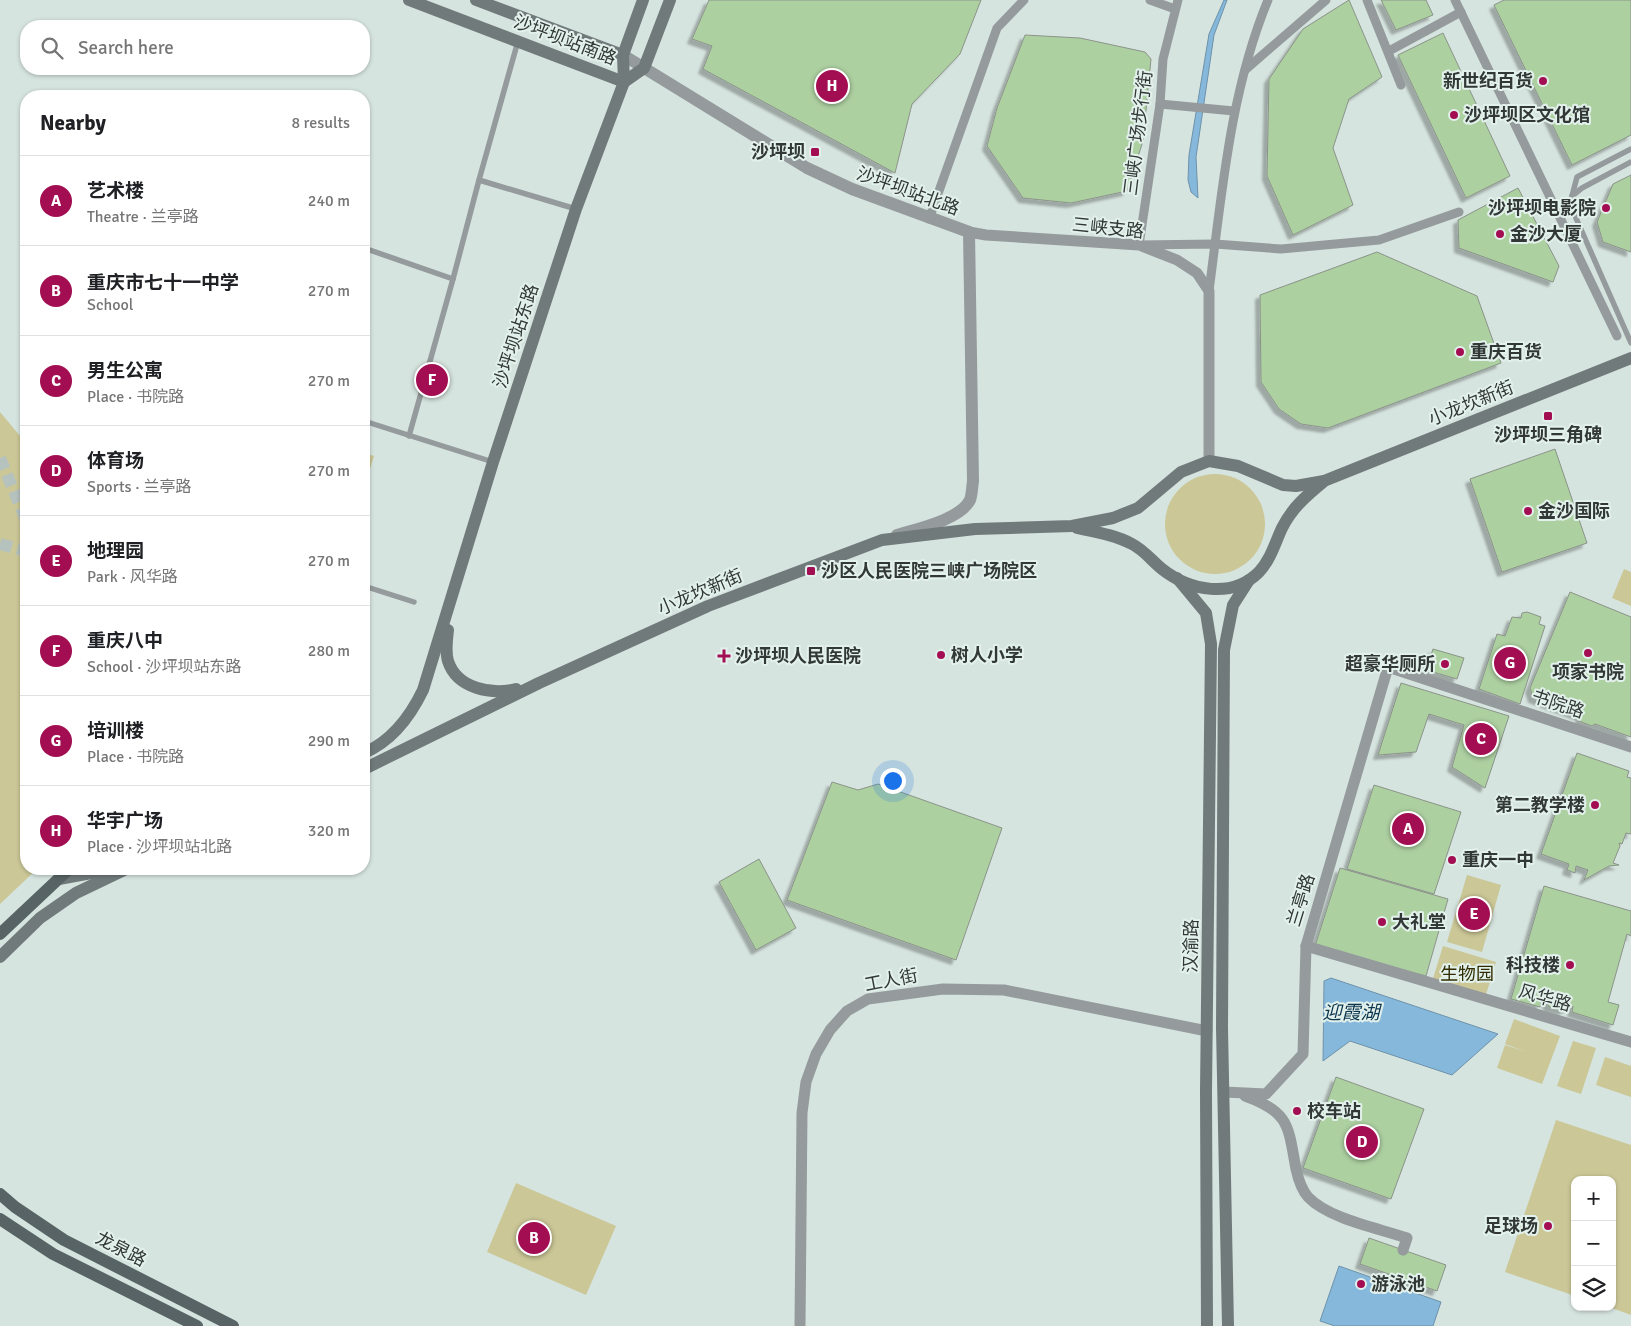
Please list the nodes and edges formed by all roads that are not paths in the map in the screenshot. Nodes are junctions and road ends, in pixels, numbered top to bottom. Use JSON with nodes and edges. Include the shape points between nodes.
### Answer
{"nodes":[{"id":1,"x":409,"y":0,"type":"edge"},
{"id":2,"x":476,"y":0,"type":"edge"},
{"id":3,"x":643,"y":0,"type":"edge"},
{"id":4,"x":670,"y":0,"type":"edge"},
{"id":5,"x":1024,"y":0,"type":"edge"},
{"id":6,"x":1150,"y":0,"type":"edge"},
{"id":7,"x":1268,"y":0,"type":"edge"},
{"id":8,"x":1326,"y":0,"type":"edge"},
{"id":9,"x":1367,"y":0,"type":"edge"},
{"id":10,"x":1455,"y":0,"type":"edge"},
{"id":11,"x":1176,"y":4,"type":"edge"},
{"id":12,"x":1461,"y":12,"type":"junction"},
{"id":13,"x":518,"y":41,"type":"junction"},
{"id":14,"x":1389,"y":51,"type":"junction"},
{"id":15,"x":623,"y":55,"type":"junction"},
{"id":16,"x":644,"y":68,"type":"junction"},
{"id":17,"x":1245,"y":70,"type":"junction"},
{"id":18,"x":624,"y":82,"type":"junction"},
{"id":19,"x":1401,"y":85,"type":"dead end"},
{"id":20,"x":1160,"y":104,"type":"junction"},
{"id":21,"x":1234,"y":111,"type":"junction"},
{"id":22,"x":1631,"y":149,"type":"edge"},
{"id":23,"x":1631,"y":162,"type":"edge"},
{"id":24,"x":479,"y":180,"type":"junction"},
{"id":25,"x":1572,"y":196,"type":"junction"},
{"id":26,"x":576,"y":209,"type":"junction"},
{"id":27,"x":1460,"y":212,"type":"dead end"},
{"id":28,"x":929,"y":219,"type":"junction"},
{"id":29,"x":969,"y":232,"type":"junction"},
{"id":30,"x":1215,"y":244,"type":"junction"},
{"id":31,"x":1139,"y":245,"type":"junction"},
{"id":32,"x":370,"y":250,"type":"edge"},
{"id":33,"x":452,"y":279,"type":"junction"},
{"id":34,"x":1209,"y":291,"type":"junction"},
{"id":35,"x":1617,"y":336,"type":"dead end"},
{"id":36,"x":1631,"y":343,"type":"edge"},
{"id":37,"x":1631,"y":358,"type":"edge"},
{"id":38,"x":370,"y":423,"type":"edge"},
{"id":39,"x":409,"y":436,"type":"junction"},
{"id":40,"x":1209,"y":461,"type":"junction"},
{"id":41,"x":493,"y":462,"type":"junction"},
{"id":42,"x":1324,"y":481,"type":"junction"},
{"id":43,"x":1072,"y":526,"type":"junction"},
{"id":44,"x":882,"y":540,"type":"junction"},
{"id":45,"x":1178,"y":578,"type":"junction"},
{"id":46,"x":1249,"y":580,"type":"junction"},
{"id":47,"x":370,"y":588,"type":"edge"},
{"id":48,"x":414,"y":602,"type":"dead end"},
{"id":49,"x":450,"y":605,"type":"junction"},
{"id":50,"x":1388,"y":668,"type":"joint"},
{"id":51,"x":539,"y":683,"type":"junction"},
{"id":52,"x":1631,"y":746,"type":"edge"},
{"id":53,"x":370,"y":751,"type":"edge"},
{"id":54,"x":370,"y":766,"type":"edge"},
{"id":55,"x":63,"y":875,"type":"edge"},
{"id":56,"x":81,"y":875,"type":"edge"},
{"id":57,"x":114,"y":875,"type":"edge"},
{"id":58,"x":59,"y":879,"type":"junction"},
{"id":59,"x":0,"y":934,"type":"edge"},
{"id":60,"x":1306,"y":946,"type":"junction"},
{"id":61,"x":0,"y":957,"type":"edge"},
{"id":62,"x":1207,"y":1031,"type":"junction"},
{"id":63,"x":1631,"y":1042,"type":"edge"},
{"id":64,"x":1230,"y":1093,"type":"junction"},
{"id":65,"x":0,"y":1194,"type":"edge"},
{"id":66,"x":0,"y":1220,"type":"edge"},
{"id":67,"x":1403,"y":1250,"type":"dead end"},
{"id":68,"x":197,"y":1326,"type":"edge"},
{"id":69,"x":233,"y":1326,"type":"edge"},
{"id":70,"x":800,"y":1326,"type":"edge"},
{"id":71,"x":1207,"y":1326,"type":"edge"},
{"id":72,"x":1228,"y":1326,"type":"edge"}],
"edges":[{"from":1,"to":13,"type":"main road","name":"沙坪坝站南路"},
{"from":2,"to":15,"type":"main road","name":"沙坪坝站南路"},
{"from":3,"to":15,"type":"main road","name":"沙坪坝站东路"},
{"from":4,"to":16,"type":"main road"},
{"from":5,"to":28,"type":"street","via":[[998,28]]},
{"from":6,"to":11,"type":"street","name":"三峡广场步行街"},
{"from":7,"to":17,"type":"street"},
{"from":8,"to":17,"type":"street"},
{"from":9,"to":14,"type":"street"},
{"from":10,"to":12,"type":"street"},
{"from":11,"to":20,"type":"street","name":"三峡广场步行街","via":[[1163,59]]},
{"from":12,"to":14,"type":"street"},
{"from":12,"to":35,"type":"street"},
{"from":13,"to":18,"type":"main road","name":"沙坪坝站南路"},
{"from":13,"to":24,"type":"lane"},
{"from":14,"to":19,"type":"street"},
{"from":15,"to":16,"type":"street","name":"沙坪坝站北路"},
{"from":15,"to":18,"type":"main road","name":"沙坪坝站东路"},
{"from":16,"to":18,"type":"main road"},
{"from":16,"to":28,"type":"street","name":"沙坪坝站北路","via":[[807,168],[852,190]]},
{"from":17,"to":21,"type":"street"},
{"from":18,"to":26,"type":"main road","name":"沙坪坝站东路"},
{"from":20,"to":21,"type":"street"},
{"from":20,"to":31,"type":"street","name":"三峡广场步行街"},
{"from":21,"to":30,"type":"street"},
{"from":22,"to":25,"type":"lane","via":[[1577,177]]},
{"from":23,"to":25,"type":"lane"},
{"from":24,"to":26,"type":"lane"},
{"from":24,"to":33,"type":"lane"},
{"from":25,"to":36,"type":"lane","via":[[1572,209]]},
{"from":26,"to":41,"type":"main road","name":"沙坪坝站东路"},
{"from":27,"to":30,"type":"street","via":[[1379,240],[1281,249]]},
{"from":28,"to":29,"type":"street","name":"沙坪坝站北路"},
{"from":29,"to":31,"type":"street","name":"三峡支路"},
{"from":29,"to":44,"type":"street","name":"沙坪坝站北路","via":[[973,481],[970,500],[964,509],[947,518]]},
{"from":30,"to":31,"type":"street"},
{"from":30,"to":34,"type":"street"},
{"from":31,"to":34,"type":"street","name":"三峡支路","via":[[1178,260],[1197,273]]},
{"from":32,"to":33,"type":"lane"},
{"from":33,"to":39,"type":"lane"},
{"from":34,"to":40,"type":"street"},
{"from":37,"to":42,"type":"main road","name":"小龙坎新街"},
{"from":38,"to":39,"type":"lane"},
{"from":39,"to":41,"type":"lane"},
{"from":40,"to":42,"type":"main road","name":"小龙坎新街","via":[[1238,466],[1282,485]]},
{"from":40,"to":43,"type":"main road","name":"小龙坎新街","via":[[1181,472],[1138,508],[1113,518]]},
{"from":41,"to":49,"type":"main road","name":"沙坪坝站东路"},
{"from":42,"to":46,"type":"main road","name":"小龙坎新街","via":[[1290,514],[1268,560]]},
{"from":43,"to":44,"type":"main road","name":"小龙坎新街","via":[[975,529]]},
{"from":43,"to":45,"type":"main road","name":"小龙坎新街","via":[[1120,538]]},
{"from":44,"to":51,"type":"main road","name":"小龙坎新街","via":[[708,606]]},
{"from":45,"to":46,"type":"main road","name":"小龙坎新街","via":[[1194,586],[1222,590]]},
{"from":45,"to":62,"type":"main road","name":"汉渝路","via":[[1206,613],[1212,644]]},
{"from":46,"to":64,"type":"main road","name":"汉渝路","via":[[1233,605],[1224,650],[1222,1028]]},
{"from":47,"to":48,"type":"lane"},
{"from":49,"to":51,"type":"main road","via":[[446,646],[448,661],[463,680],[489,692]]},
{"from":49,"to":53,"type":"main road","via":[[415,708],[391,736]]},
{"from":50,"to":52,"type":"street","name":"书院路"},
{"from":50,"to":60,"type":"street","name":"兰亭路"},
{"from":51,"to":54,"type":"main road","name":"小龙坎新街"},
{"from":55,"to":58,"type":"main road"},
{"from":56,"to":58,"type":"main road"},
{"from":57,"to":61,"type":"main road","via":[[76,893],[40,918]]},
{"from":58,"to":59,"type":"main road"},
{"from":60,"to":63,"type":"street","name":"风华路"},
{"from":60,"to":64,"type":"street","name":"兰亭路","via":[[1303,1054],[1266,1094]]},
{"from":62,"to":70,"type":"street","name":"工人街","via":[[1004,990],[943,989],[887,996],[868,999],[848,1011],[830,1030],[816,1054],[806,1082],[802,1113]]},
{"from":62,"to":71,"type":"main road","name":"汉渝路"},
{"from":64,"to":67,"type":"street","via":[[1263,1103],[1279,1113],[1290,1133],[1298,1179],[1308,1196],[1325,1210],[1407,1238]]},
{"from":64,"to":72,"type":"main road","name":"汉渝路"},
{"from":65,"to":69,"type":"main road","name":"龙泉路","via":[[64,1240]]},
{"from":66,"to":68,"type":"main road","name":"龙泉路","via":[[53,1254]]}]}
